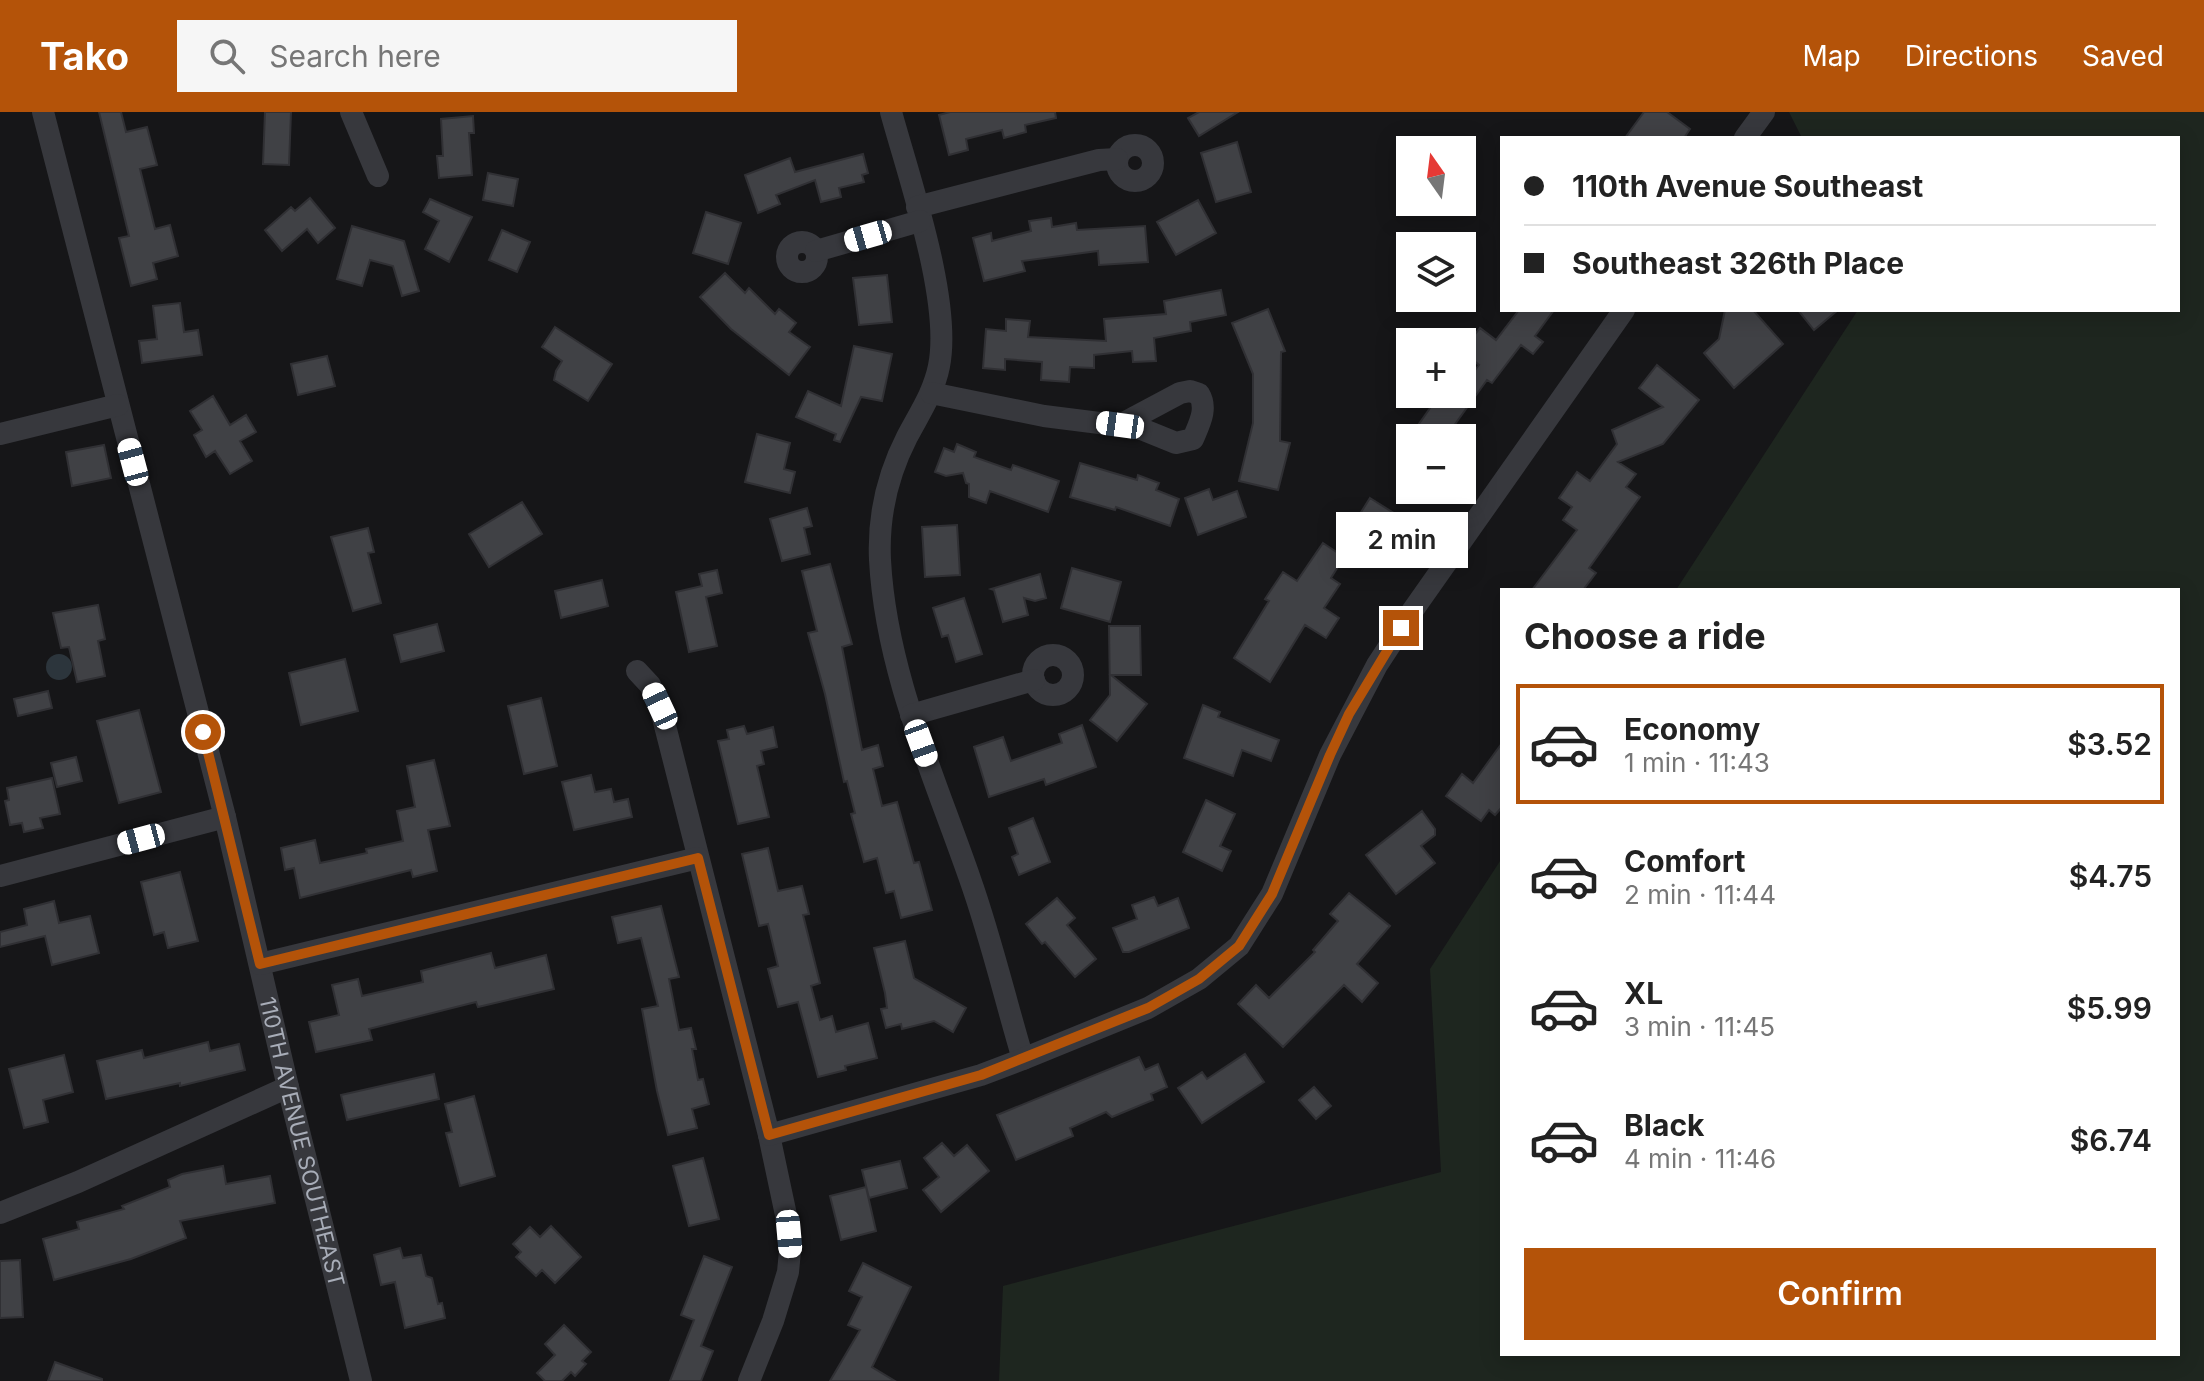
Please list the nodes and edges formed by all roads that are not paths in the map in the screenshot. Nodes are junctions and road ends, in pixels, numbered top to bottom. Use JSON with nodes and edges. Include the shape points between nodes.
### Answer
{"nodes":[{"id":1,"x":43,"y":112,"type":"edge"},
{"id":2,"x":351,"y":112,"type":"edge"},
{"id":3,"x":891,"y":112,"type":"edge"},
{"id":4,"x":1764,"y":112,"type":"edge"},
{"id":5,"x":1746,"y":136,"type":"edge"},
{"id":6,"x":1117,"y":159,"type":"dead end"},
{"id":7,"x":378,"y":176,"type":"dead end"},
{"id":8,"x":919,"y":214,"type":"junction"},
{"id":9,"x":816,"y":251,"type":"dead end"},
{"id":10,"x":1623,"y":312,"type":"edge"},
{"id":11,"x":931,"y":393,"type":"junction"},
{"id":12,"x":118,"y":405,"type":"junction"},
{"id":13,"x":1120,"y":425,"type":"dead end"},
{"id":14,"x":0,"y":434,"type":"edge"},
{"id":15,"x":637,"y":671,"type":"dead end"},
{"id":16,"x":1034,"y":680,"type":"dead end"},
{"id":17,"x":911,"y":715,"type":"junction"},
{"id":18,"x":225,"y":817,"type":"junction"},
{"id":19,"x":698,"y":858,"type":"junction"},
{"id":20,"x":0,"y":876,"type":"edge"},
{"id":21,"x":260,"y":964,"type":"junction"},
{"id":22,"x":1023,"y":1059,"type":"junction"},
{"id":23,"x":288,"y":1087,"type":"junction"},
{"id":24,"x":769,"y":1135,"type":"junction"},
{"id":25,"x":0,"y":1213,"type":"edge"},
{"id":26,"x":361,"y":1381,"type":"edge"},
{"id":27,"x":749,"y":1381,"type":"edge"}],
"edges":[{"from":1,"to":12,"type":"street","name":"110TH AVENUE SOUTHEAST"},
{"from":2,"to":7,"type":"street"},
{"from":3,"to":8,"type":"street"},
{"from":4,"to":5,"type":"street"},
{"from":6,"to":8,"type":"street"},
{"from":8,"to":9,"type":"street"},
{"from":8,"to":11,"type":"street","via":[[941,321],[940,365]]},
{"from":10,"to":22,"type":"street","via":[[1413,610],[1356,702],[1272,894],[1239,946],[1199,979],[1148,1008]]},
{"from":11,"to":13,"type":"street"},
{"from":11,"to":17,"type":"street","via":[[893,470],[880,526],[884,599]]},
{"from":12,"to":14,"type":"street"},
{"from":12,"to":18,"type":"street","name":"110TH AVENUE SOUTHEAST"},
{"from":15,"to":19,"type":"street","via":[[660,706]]},
{"from":16,"to":17,"type":"street"},
{"from":17,"to":22,"type":"street","via":[[972,883]]},
{"from":18,"to":20,"type":"street"},
{"from":18,"to":21,"type":"street","name":"110TH AVENUE SOUTHEAST"},
{"from":19,"to":21,"type":"street"},
{"from":19,"to":24,"type":"street"},
{"from":21,"to":23,"type":"street","name":"110TH AVENUE SOUTHEAST"},
{"from":22,"to":24,"type":"street"},
{"from":23,"to":25,"type":"street"},
{"from":23,"to":26,"type":"street","name":"110TH AVENUE SOUTHEAST"},
{"from":24,"to":27,"type":"street","via":[[790,1263]]}]}
